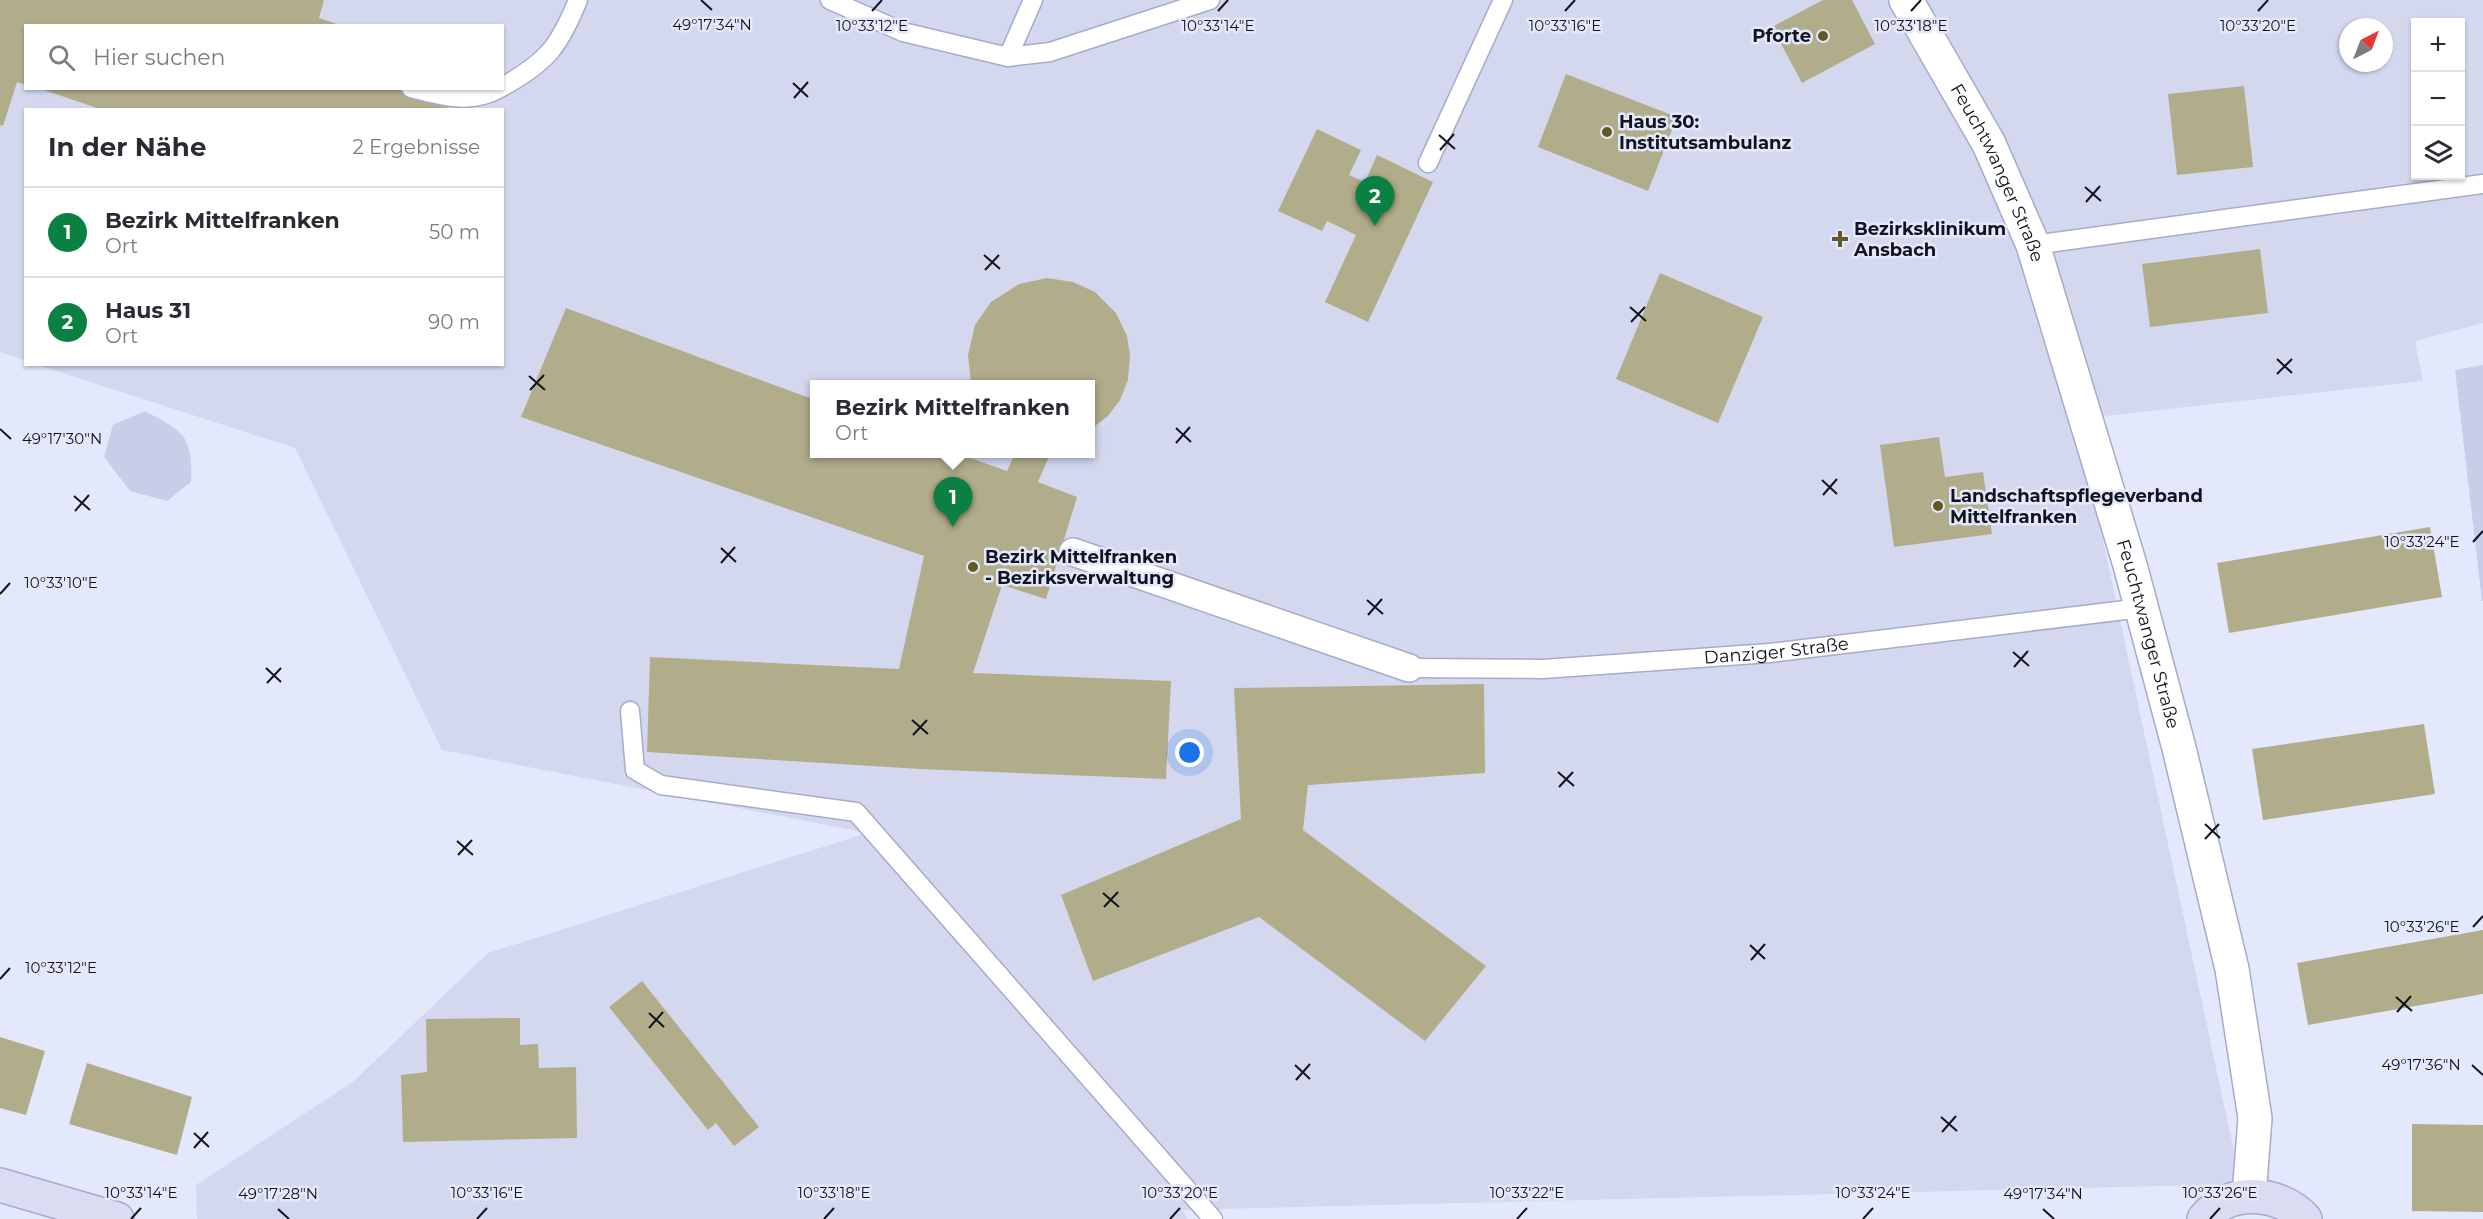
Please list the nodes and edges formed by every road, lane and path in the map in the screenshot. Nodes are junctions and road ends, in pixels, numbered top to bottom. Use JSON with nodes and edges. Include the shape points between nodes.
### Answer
{"nodes":[{"id":1,"x":578,"y":0,"type":"edge"},
{"id":2,"x":830,"y":0,"type":"edge"},
{"id":3,"x":1033,"y":0,"type":"edge"},
{"id":4,"x":1210,"y":0,"type":"edge"},
{"id":5,"x":1503,"y":0,"type":"edge"},
{"id":6,"x":1906,"y":0,"type":"edge"},
{"id":7,"x":1008,"y":57,"type":"junction"},
{"id":8,"x":504,"y":86,"type":"edge"},
{"id":9,"x":418,"y":90,"type":"edge"},
{"id":10,"x":497,"y":90,"type":"edge"},
{"id":11,"x":1428,"y":163,"type":"dead end"},
{"id":12,"x":2483,"y":183,"type":"edge"},
{"id":13,"x":2033,"y":245,"type":"junction"},
{"id":14,"x":1073,"y":552,"type":"dead end"},
{"id":15,"x":2142,"y":608,"type":"junction"},
{"id":16,"x":1409,"y":668,"type":"joint"},
{"id":17,"x":630,"y":711,"type":"dead end"},
{"id":18,"x":0,"y":1185,"type":"edge"},
{"id":19,"x":2248,"y":1196,"type":"junction"},
{"id":20,"x":117,"y":1219,"type":"edge"},
{"id":21,"x":1213,"y":1219,"type":"edge"},
{"id":22,"x":2204,"y":1219,"type":"edge"},
{"id":23,"x":2305,"y":1219,"type":"edge"}],
"edges":[{"from":1,"to":8,"type":"lane","via":[[560,40],[546,58]]},
{"from":2,"to":7,"type":"lane","via":[[903,32]]},
{"from":3,"to":7,"type":"lane"},
{"from":4,"to":7,"type":"lane","via":[[1050,52]]},
{"from":5,"to":11,"type":"lane"},
{"from":6,"to":13,"type":"street","name":"Feuchtwanger Straße","via":[[1989,144]]},
{"from":9,"to":10,"type":"lane","via":[[455,100]]},
{"from":12,"to":13,"type":"lane"},
{"from":13,"to":15,"type":"street","name":"Feuchtwanger Straße"},
{"from":14,"to":16,"type":"street"},
{"from":15,"to":16,"type":"lane","name":"Danziger Straße","via":[[1770,653],[1543,669]]},
{"from":15,"to":19,"type":"street","name":"Feuchtwanger Straße","via":[[2232,969],[2255,1119]]},
{"from":17,"to":21,"type":"lane","via":[[635,770],[661,785],[856,812]]},
{"from":18,"to":20,"type":"main road"},
{"from":19,"to":22,"type":"main road","via":[[2227,1202]]},
{"from":19,"to":23,"type":"main road","via":[[2274,1199]]}]}
